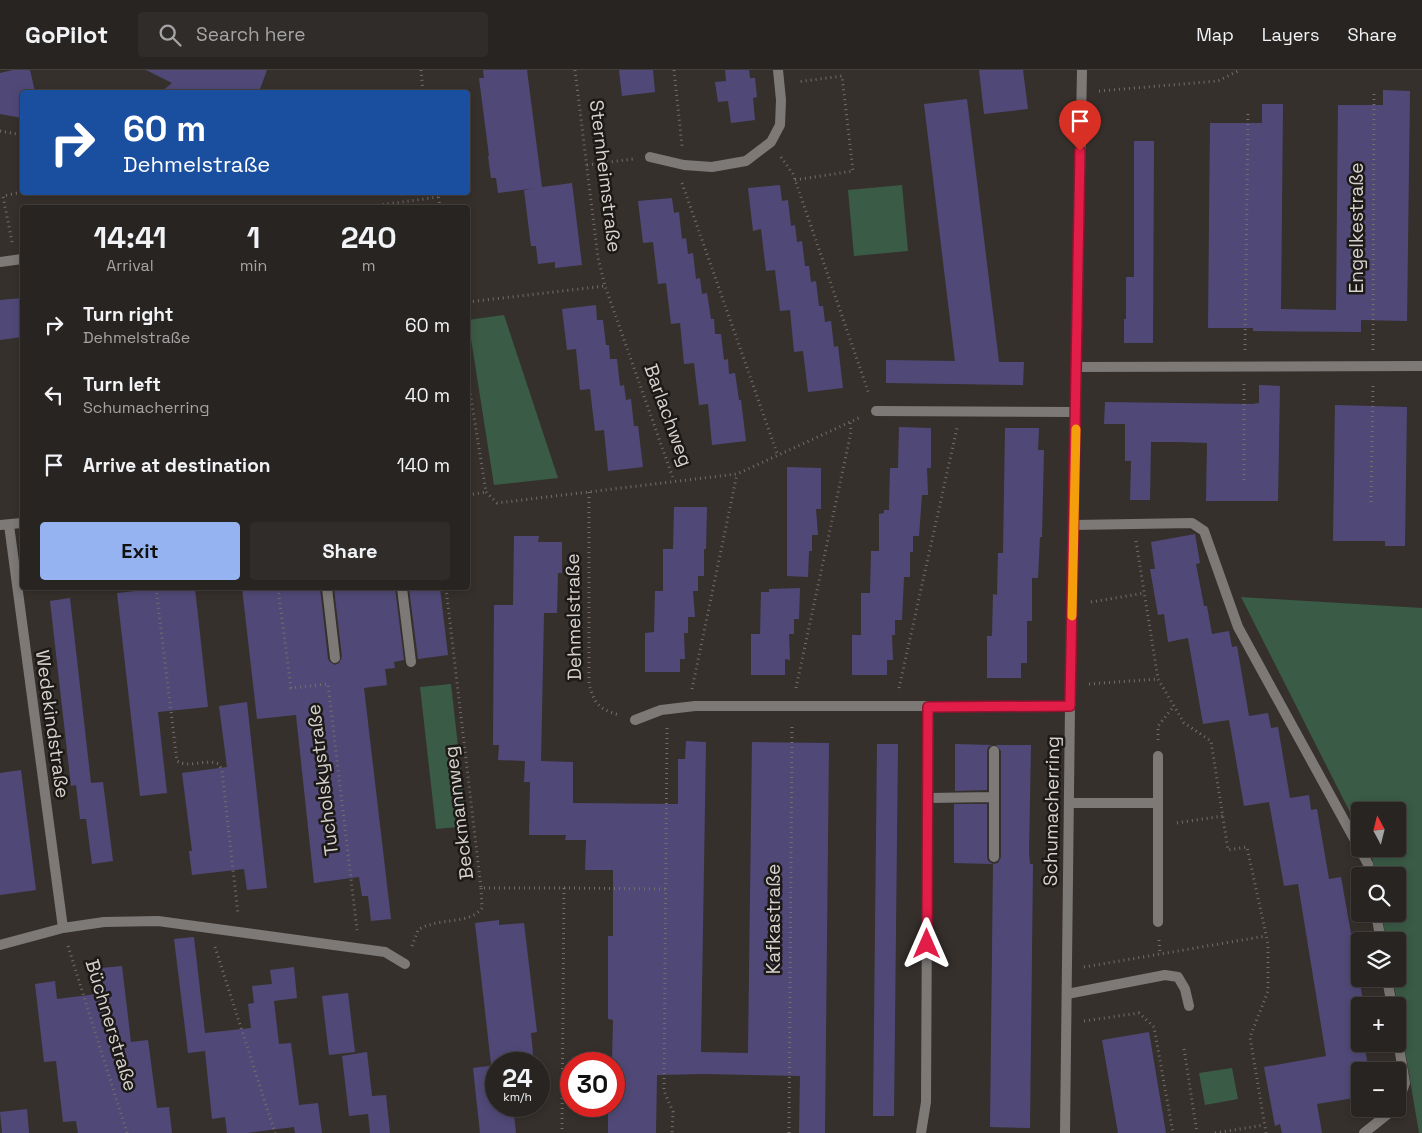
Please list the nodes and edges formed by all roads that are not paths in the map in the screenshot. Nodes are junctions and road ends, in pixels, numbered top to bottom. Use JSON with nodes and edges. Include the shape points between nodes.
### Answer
{"nodes":[{"id":1,"x":778,"y":70,"type":"edge"},
{"id":2,"x":1082,"y":70,"type":"edge"},
{"id":3,"x":650,"y":157,"type":"road end"},
{"id":4,"x":18,"y":260,"type":"edge"},
{"id":5,"x":0,"y":262,"type":"edge"},
{"id":6,"x":1422,"y":366,"type":"edge"},
{"id":7,"x":1076,"y":367,"type":"junction"},
{"id":8,"x":876,"y":411,"type":"road end"},
{"id":9,"x":1076,"y":412,"type":"junction"},
{"id":10,"x":20,"y":524,"type":"edge"},
{"id":11,"x":4,"y":525,"type":"edge"},
{"id":12,"x":1074,"y":525,"type":"junction"},
{"id":13,"x":327,"y":590,"type":"edge"},
{"id":14,"x":402,"y":590,"type":"edge"},
{"id":15,"x":336,"y":658,"type":"dead end"},
{"id":16,"x":411,"y":662,"type":"dead end"},
{"id":17,"x":1070,"y":706,"type":"junction"},
{"id":18,"x":928,"y":707,"type":"junction"},
{"id":19,"x":635,"y":720,"type":"road end"},
{"id":20,"x":994,"y":751,"type":"dead end"},
{"id":21,"x":1158,"y":756,"type":"road end"},
{"id":22,"x":928,"y":798,"type":"junction"},
{"id":23,"x":994,"y":798,"type":"junction"},
{"id":24,"x":1069,"y":803,"type":"junction"},
{"id":25,"x":1157,"y":803,"type":"junction"},
{"id":26,"x":994,"y":857,"type":"dead end"},
{"id":27,"x":1368,"y":867,"type":"edge"},
{"id":28,"x":1158,"y":922,"type":"dead end"},
{"id":29,"x":63,"y":928,"type":"junction"},
{"id":30,"x":0,"y":945,"type":"edge"},
{"id":31,"x":405,"y":964,"type":"road end"},
{"id":32,"x":1067,"y":994,"type":"junction"},
{"id":33,"x":1189,"y":1006,"type":"dead end"},
{"id":34,"x":1384,"y":1117,"type":"edge"},
{"id":35,"x":921,"y":1133,"type":"edge"},
{"id":36,"x":1065,"y":1133,"type":"edge"},
{"id":37,"x":1364,"y":1133,"type":"edge"}],
"edges":[{"from":1,"to":3,"type":"street","via":[[780,125],[771,142],[746,162],[712,167]]},
{"from":2,"to":7,"type":"street","name":"Schumacherring"},
{"from":4,"to":5,"type":"street"},
{"from":6,"to":7,"type":"street"},
{"from":7,"to":9,"type":"street","name":"Schumacherring"},
{"from":8,"to":9,"type":"street"},
{"from":9,"to":12,"type":"street","name":"Schumacherring"},
{"from":10,"to":11,"type":"street"},
{"from":11,"to":29,"type":"street","name":"Wedekindstraße"},
{"from":12,"to":17,"type":"street","name":"Schumacherring"},
{"from":12,"to":27,"type":"street","via":[[1192,523],[1204,530],[1238,627]]},
{"from":13,"to":15,"type":"street"},
{"from":14,"to":16,"type":"street"},
{"from":17,"to":18,"type":"street"},
{"from":17,"to":24,"type":"street","name":"Schumacherring"},
{"from":18,"to":19,"type":"street","via":[[688,707],[660,710]]},
{"from":18,"to":22,"type":"street"},
{"from":20,"to":23,"type":"street"},
{"from":21,"to":25,"type":"street"},
{"from":22,"to":23,"type":"street"},
{"from":22,"to":35,"type":"street","via":[[926,1102]]},
{"from":23,"to":26,"type":"street"},
{"from":24,"to":25,"type":"street"},
{"from":24,"to":32,"type":"street","name":"Schumacherring"},
{"from":25,"to":28,"type":"street"},
{"from":29,"to":30,"type":"street"},
{"from":29,"to":31,"type":"street","via":[[104,922],[158,922],[384,952]]},
{"from":32,"to":33,"type":"street","via":[[1165,975],[1178,977],[1186,989]]},
{"from":32,"to":36,"type":"street","name":"Schumacherring"},
{"from":34,"to":37,"type":"street"}]}
